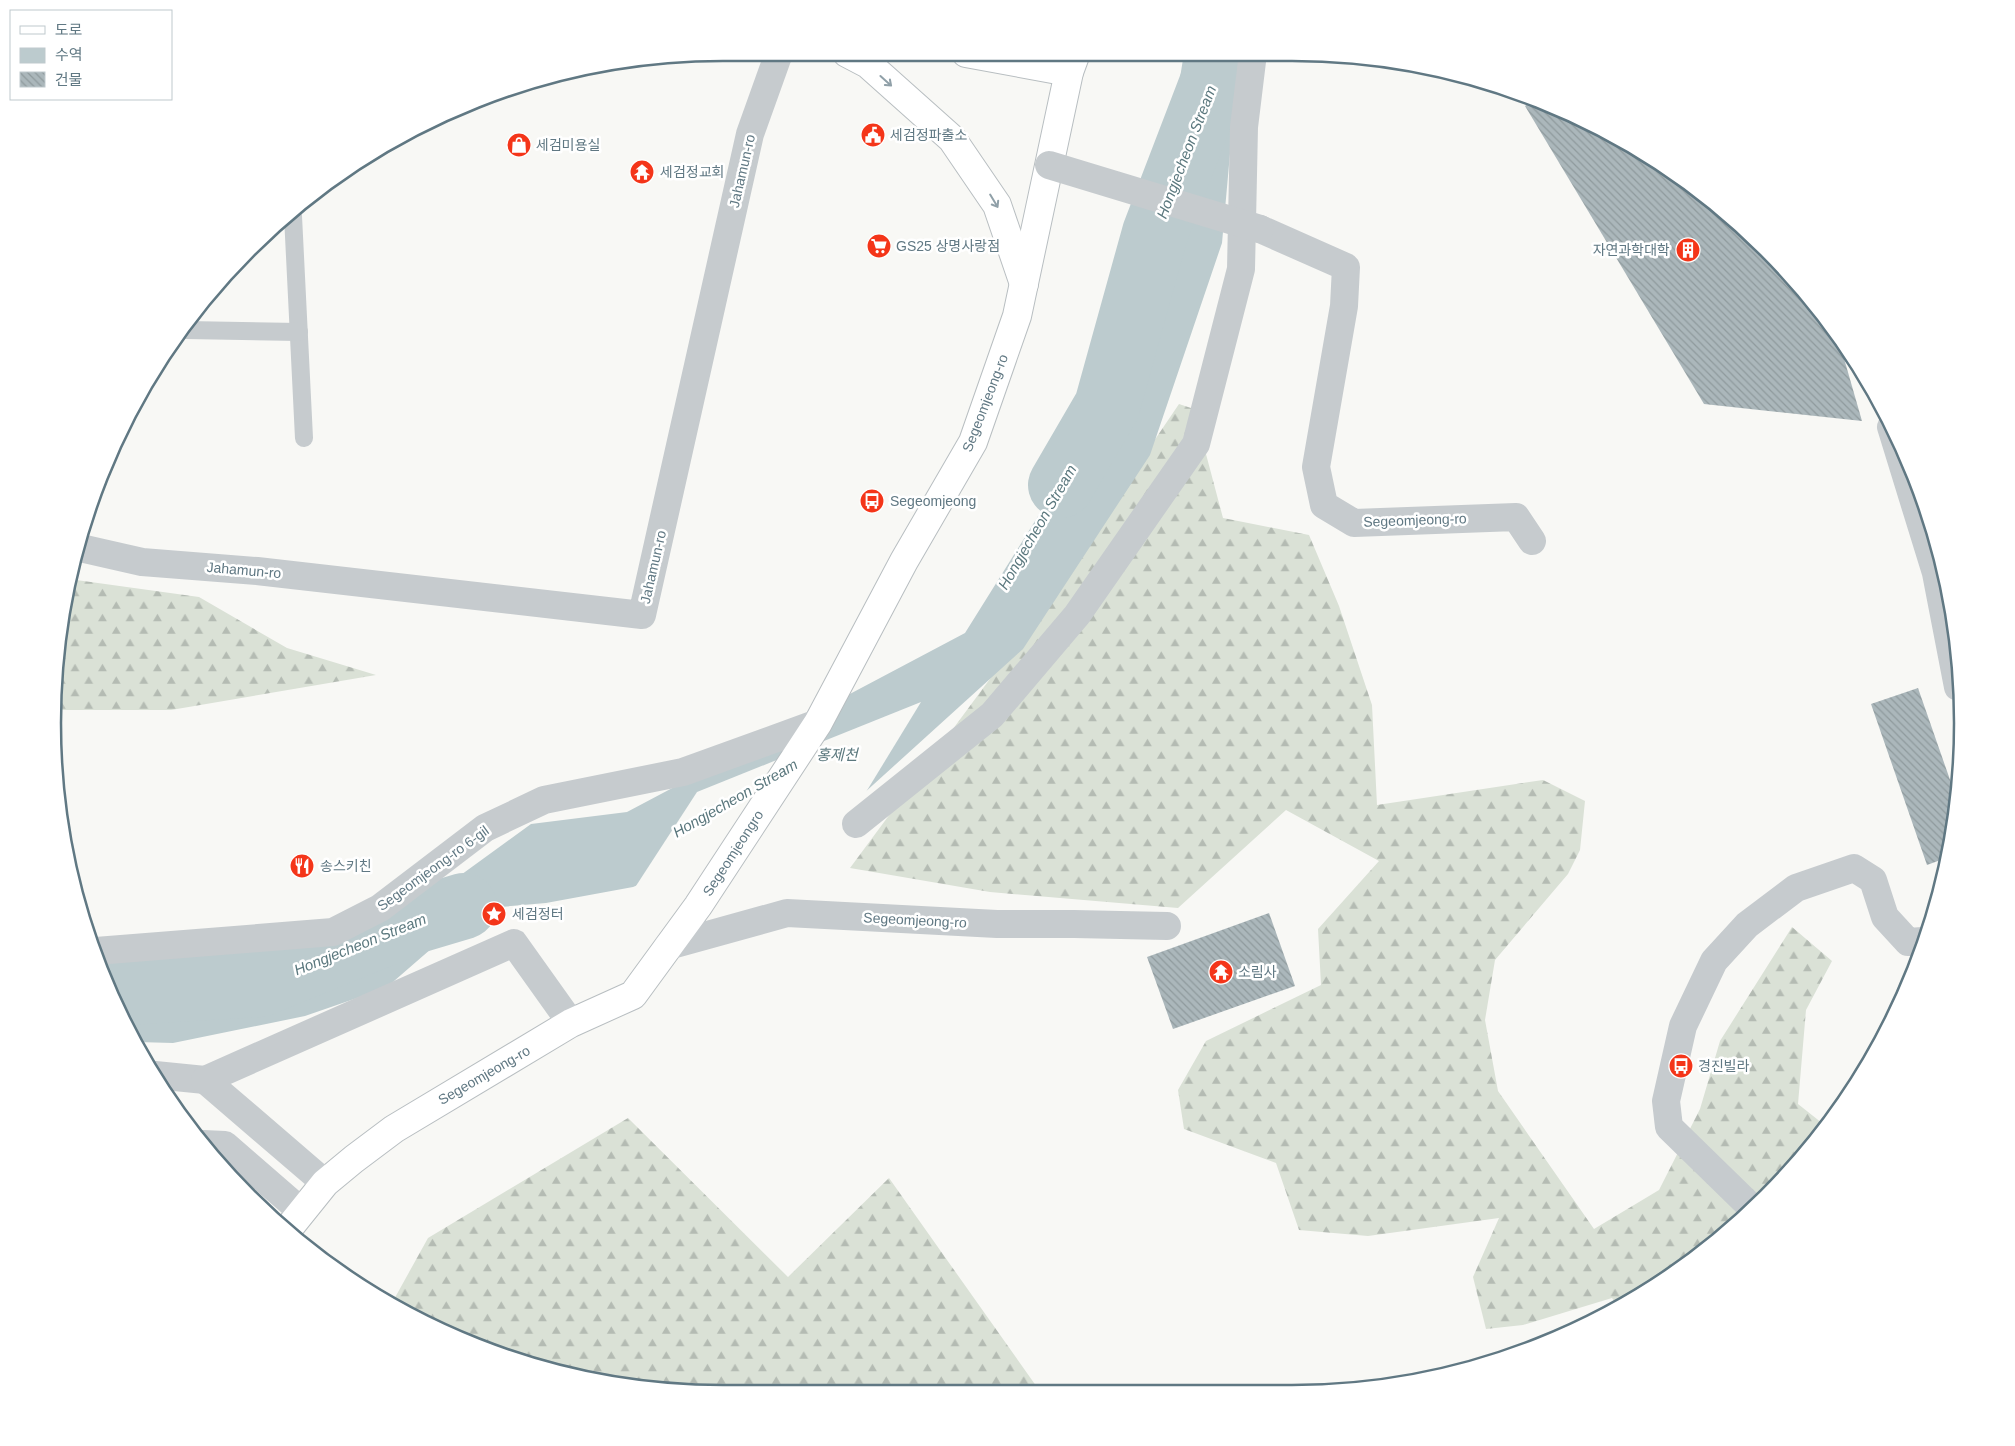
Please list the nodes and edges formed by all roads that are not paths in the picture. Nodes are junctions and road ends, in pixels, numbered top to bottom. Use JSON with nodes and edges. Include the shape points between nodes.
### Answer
{"nodes":[{"id":1,"x":777,"y":61,"type":"edge"},
{"id":2,"x":863,"y":61,"type":"edge"},
{"id":3,"x":1252,"y":61,"type":"edge"},
{"id":4,"x":1072,"y":62,"type":"edge"},
{"id":5,"x":1049,"y":165,"type":"junction"},
{"id":6,"x":293,"y":220,"type":"edge"},
{"id":7,"x":1024,"y":284,"type":"junction"},
{"id":8,"x":191,"y":330,"type":"edge"},
{"id":9,"x":298,"y":332,"type":"junction"},
{"id":10,"x":304,"y":438,"type":"dead end"},
{"id":11,"x":1908,"y":482,"type":"edge"},
{"id":12,"x":1532,"y":541,"type":"dead end"},
{"id":13,"x":85,"y":549,"type":"edge"},
{"id":14,"x":1936,"y":573,"type":"edge"},
{"id":15,"x":1936,"y":573,"type":"edge"},
{"id":16,"x":1946,"y":625,"type":"edge"},
{"id":17,"x":818,"y":723,"type":"junction"},
{"id":18,"x":800,"y":750,"type":"joint"},
{"id":19,"x":856,"y":824,"type":"dead end"},
{"id":20,"x":698,"y":906,"type":"joint"},
{"id":21,"x":1166,"y":926,"type":"dead end"},
{"id":22,"x":1917,"y":941,"type":"edge"},
{"id":23,"x":668,"y":946,"type":"junction"},
{"id":24,"x":102,"y":951,"type":"edge"},
{"id":25,"x":571,"y":1023,"type":"junction"},
{"id":26,"x":164,"y":1077,"type":"edge"},
{"id":27,"x":205,"y":1080,"type":"junction"},
{"id":28,"x":213,"y":1144,"type":"edge"},
{"id":29,"x":325,"y":1183,"type":"junction"},
{"id":30,"x":1747,"y":1203,"type":"edge"},
{"id":31,"x":294,"y":1220,"type":"edge"}],
"edges":[{"from":1,"to":13,"type":"street","name":"Jahamun-ro","via":[[750,134],[642,615],[257,571],[142,562]]},
{"from":2,"to":7,"type":"main road","one_way":true,"via":[[952,139],[997,205]]},
{"from":3,"to":19,"type":"street","via":[[1244,127],[1241,268],[1196,444],[1076,615],[992,715]]},
{"from":4,"to":5,"type":"main road","name":"Segeomjeong-ro"},
{"from":5,"to":7,"type":"main road","name":"Segeomjeong-ro"},
{"from":5,"to":12,"type":"street","name":"Segeomjeong-ro","bridge":true,"via":[[1260,230],[1346,267],[1344,306],[1316,467],[1324,505],[1354,522],[1516,517]]},
{"from":6,"to":9,"type":"lane"},
{"from":7,"to":17,"type":"main road","name":"Segeomjeong-ro","via":[[1017,316],[973,442],[904,561]]},
{"from":8,"to":9,"type":"lane"},
{"from":9,"to":10,"type":"lane"},
{"from":11,"to":15,"type":"street"},
{"from":14,"to":16,"type":"street"},
{"from":17,"to":18,"type":"main road","name":"Segeomjeong-ro"},
{"from":17,"to":24,"type":"street","name":"Segeomjeong-ro 6-gil","via":[[683,772],[544,800],[485,828],[380,908],[332,932]]},
{"from":18,"to":20,"type":"main road","name":"Segeomjeongro"},
{"from":20,"to":23,"type":"main road","name":"Segeomjeong-ro"},
{"from":21,"to":23,"type":"street","name":"Segeomjeong-ro","via":[[997,924],[786,913]]},
{"from":22,"to":30,"type":"street","via":[[1908,942],[1885,916],[1874,880],[1854,868],[1796,888],[1747,924],[1714,961],[1683,1026],[1666,1101],[1669,1127]]},
{"from":23,"to":25,"type":"main road","name":"Segeomjeong-ro","via":[[633,995]]},
{"from":25,"to":27,"type":"street","via":[[514,942]]},
{"from":25,"to":29,"type":"main road","name":"Segeomjeong-ro","via":[[394,1130]]},
{"from":26,"to":27,"type":"street"},
{"from":27,"to":29,"type":"street"},
{"from":28,"to":31,"type":"street","name":"Segeomjeong-ro","via":[[225,1145]]},
{"from":29,"to":31,"type":"main road","name":"Segeomjeong-ro"}]}
